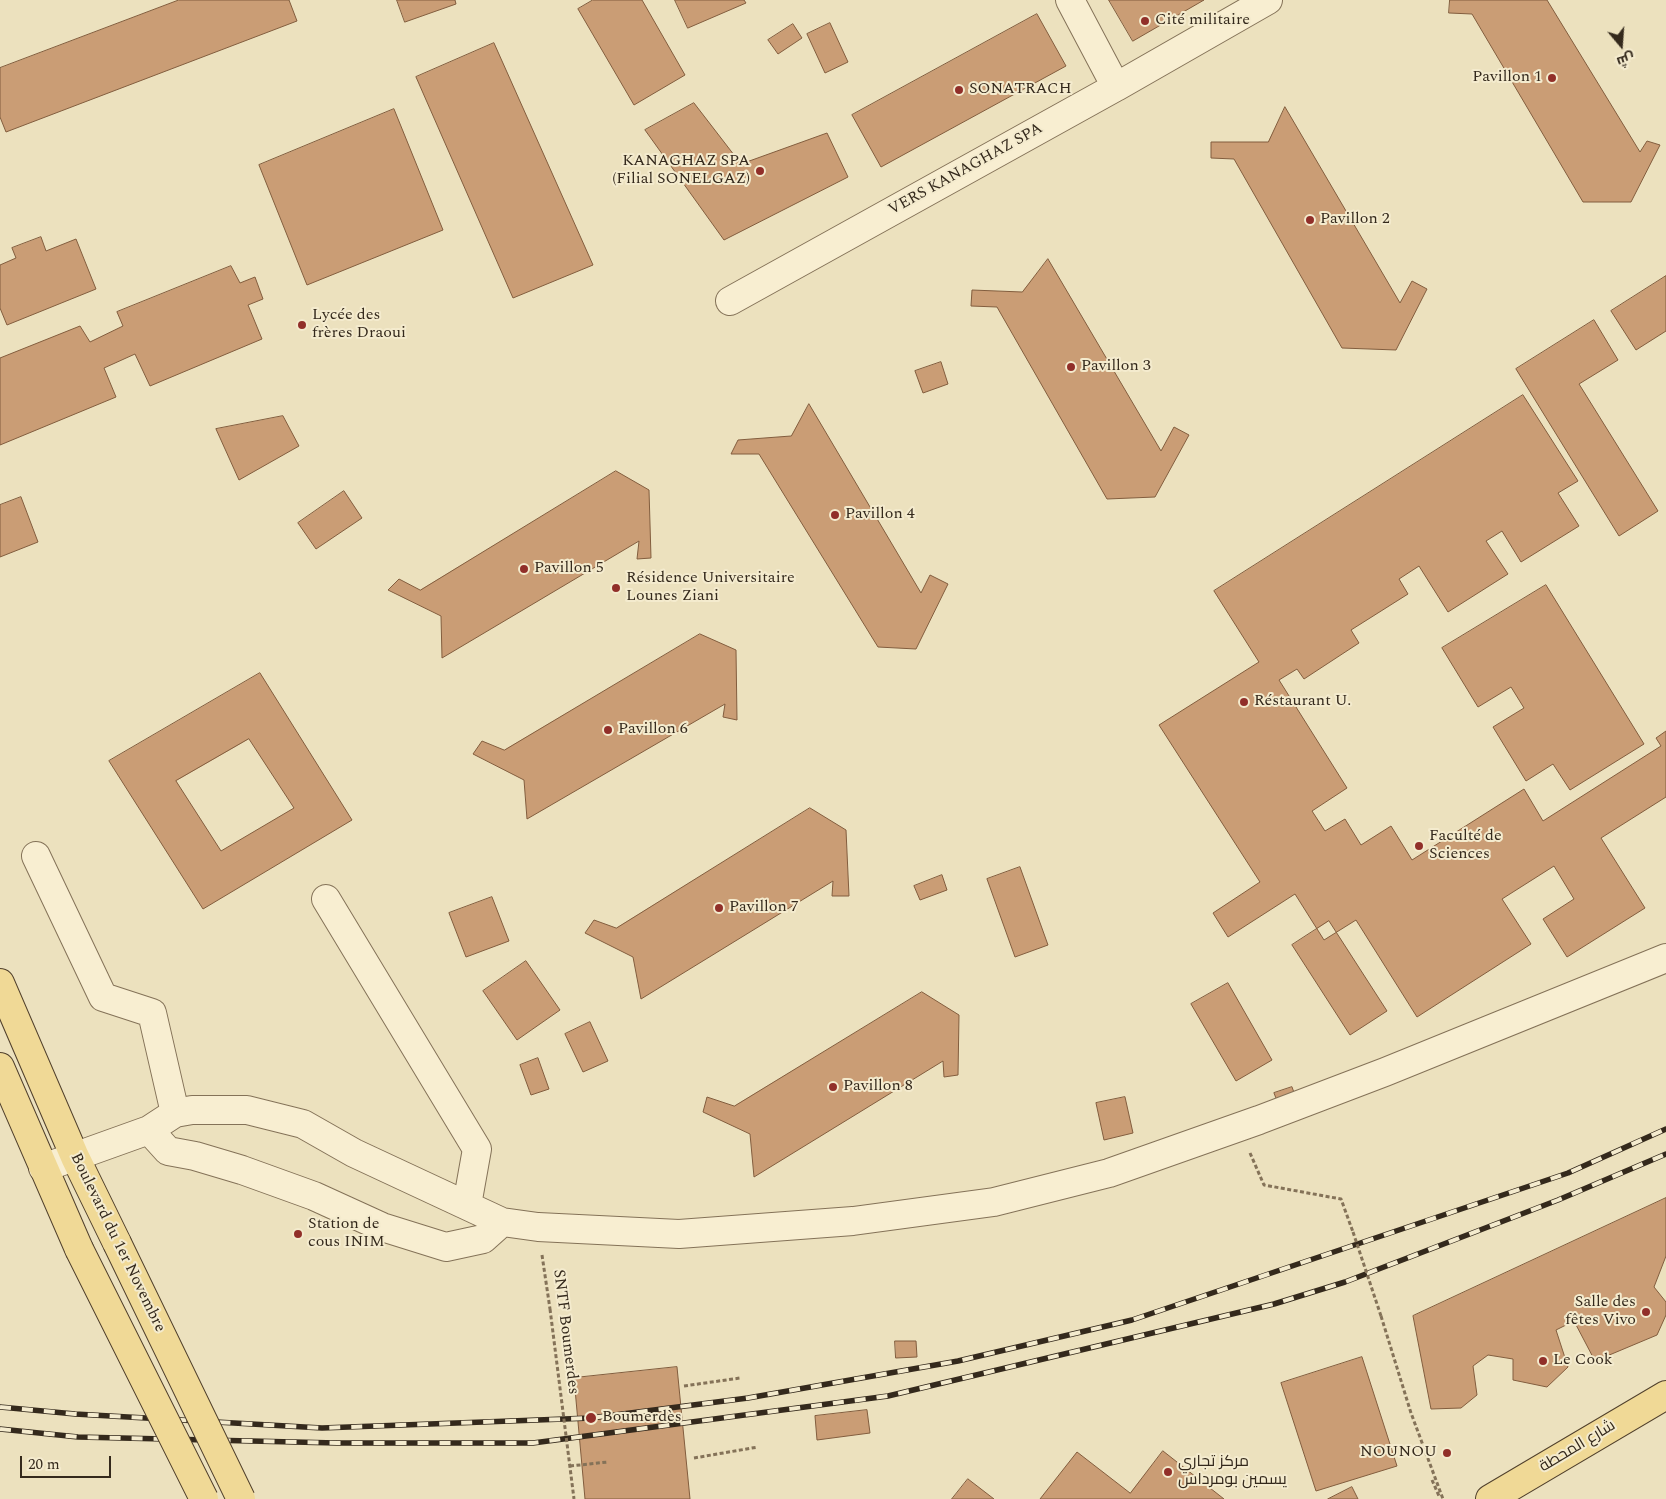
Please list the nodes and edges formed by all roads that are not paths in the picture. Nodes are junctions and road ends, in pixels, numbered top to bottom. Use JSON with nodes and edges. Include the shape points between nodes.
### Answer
{"nodes":[{"id":1,"x":1070,"y":0,"type":"edge"},
{"id":2,"x":1268,"y":0,"type":"edge"},
{"id":3,"x":1116,"y":86,"type":"junction"},
{"id":4,"x":730,"y":301,"type":"dead end"},
{"id":5,"x":36,"y":856,"type":"dead end"},
{"id":6,"x":326,"y":899,"type":"dead end"},
{"id":7,"x":1666,"y":958,"type":"edge"},
{"id":8,"x":0,"y":983,"type":"edge"},
{"id":9,"x":0,"y":1068,"type":"edge"},
{"id":10,"x":175,"y":1113,"type":"junction"},
{"id":11,"x":149,"y":1130,"type":"junction"},
{"id":12,"x":75,"y":1157,"type":"junction"},
{"id":13,"x":43,"y":1168,"type":"junction"},
{"id":14,"x":468,"y":1204,"type":"junction"},
{"id":15,"x":502,"y":1222,"type":"junction"},
{"id":16,"x":1666,"y":1395,"type":"edge"},
{"id":17,"x":204,"y":1499,"type":"edge"},
{"id":18,"x":241,"y":1499,"type":"edge"},
{"id":19,"x":1490,"y":1499,"type":"edge"}],
"edges":[{"from":1,"to":3,"type":"lane"},
{"from":2,"to":3,"type":"lane","name":"VERS KANAGHAZ SPA"},
{"from":3,"to":4,"type":"lane","name":"VERS KANAGHAZ SPA"},
{"from":5,"to":10,"type":"lane","via":[[103,997],[152,1013]]},
{"from":6,"to":14,"type":"lane","via":[[477,1148]]},
{"from":7,"to":15,"type":"lane","via":[[1385,1072],[1239,1127],[1109,1173],[994,1202],[853,1221],[679,1234],[538,1227]]},
{"from":8,"to":12,"type":"main road","name":"Boulevard du 1er Novembre"},
{"from":9,"to":13,"type":"main road","name":"Boulevard du 1er Novembre"},
{"from":10,"to":11,"type":"lane"},
{"from":10,"to":14,"type":"lane","via":[[247,1110],[303,1124],[354,1153]]},
{"from":11,"to":12,"type":"lane"},
{"from":11,"to":15,"type":"lane","via":[[168,1151],[242,1170],[314,1196],[382,1227],[446,1247],[483,1240]]},
{"from":12,"to":13,"type":"lane"},
{"from":12,"to":18,"type":"main road","name":"Boulevard du 1er Novembre","bridge":true},
{"from":13,"to":17,"type":"main road","name":"Boulevard du 1er Novembre","bridge":true,"via":[[78,1249]]},
{"from":14,"to":15,"type":"lane"},
{"from":16,"to":19,"type":"main road","name":"شارع المحطة"}]}
